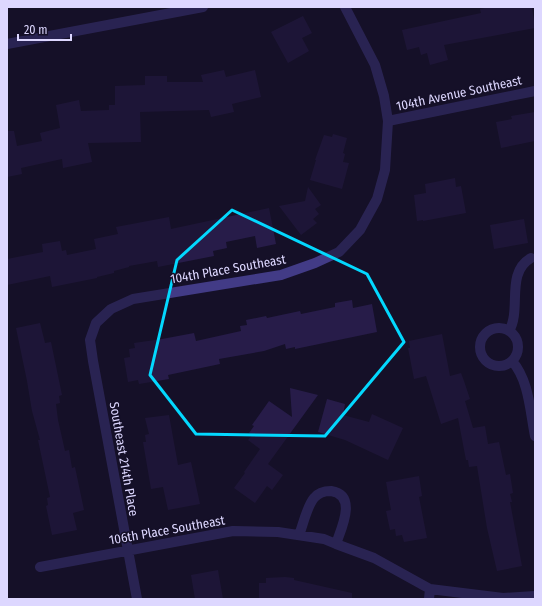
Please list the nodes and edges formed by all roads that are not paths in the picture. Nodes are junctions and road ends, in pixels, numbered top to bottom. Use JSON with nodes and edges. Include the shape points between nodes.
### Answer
{"nodes":[{"id":1,"x":203,"y":7,"type":"edge"},
{"id":2,"x":344,"y":7,"type":"edge"},
{"id":3,"x":7,"y":44,"type":"edge"},
{"id":4,"x":535,"y":91,"type":"edge"},
{"id":5,"x":388,"y":121,"type":"junction"},
{"id":6,"x":531,"y":258,"type":"dead end"},
{"id":7,"x":96,"y":323,"type":"joint"},
{"id":8,"x":509,"y":331,"type":"junction"},
{"id":9,"x":512,"y":361,"type":"junction"},
{"id":10,"x":535,"y":436,"type":"edge"},
{"id":11,"x":299,"y":535,"type":"junction"},
{"id":12,"x":336,"y":544,"type":"junction"},
{"id":13,"x":127,"y":550,"type":"junction"},
{"id":14,"x":40,"y":567,"type":"dead end"},
{"id":15,"x":429,"y":594,"type":"edge"},
{"id":16,"x":535,"y":596,"type":"edge"},
{"id":17,"x":137,"y":599,"type":"edge"}],
"edges":[{"from":1,"to":3,"type":"street"},
{"from":2,"to":5,"type":"street","name":"104th Place Southeast","via":[[375,65]]},
{"from":4,"to":5,"type":"street","name":"104th Avenue Southeast"},
{"from":5,"to":7,"type":"street","name":"104th Place Southeast","via":[[385,170],[377,200],[360,230],[339,252],[281,275],[133,299],[111,309]]},
{"from":6,"to":8,"type":"street","via":[[520,268],[517,277],[514,318]]},
{"from":7,"to":13,"type":"street","name":"Southeast 214th Place","via":[[90,340]]},
{"from":8,"to":9,"type":"street","via":[[514,335],[518,345],[518,351]]},
{"from":8,"to":9,"type":"street","via":[[503,328],[490,330],[482,339],[480,352],[488,363],[494,366],[507,365]]},
{"from":9,"to":10,"type":"street","via":[[524,383]]},
{"from":11,"to":12,"type":"street","name":"106th Place Southeast","via":[[324,539]]},
{"from":11,"to":12,"type":"street","via":[[314,498],[319,493],[333,492],[344,500],[346,507]]},
{"from":11,"to":13,"type":"street","name":"106th Place Southeast","via":[[233,531]]},
{"from":12,"to":15,"type":"street","name":"106th Place Southeast","via":[[374,558]]},
{"from":13,"to":14,"type":"street","name":"106th Place Southeast"},
{"from":13,"to":17,"type":"street","name":"Southeast 214th Place"},
{"from":15,"to":16,"type":"street","via":[[503,598]]}]}
